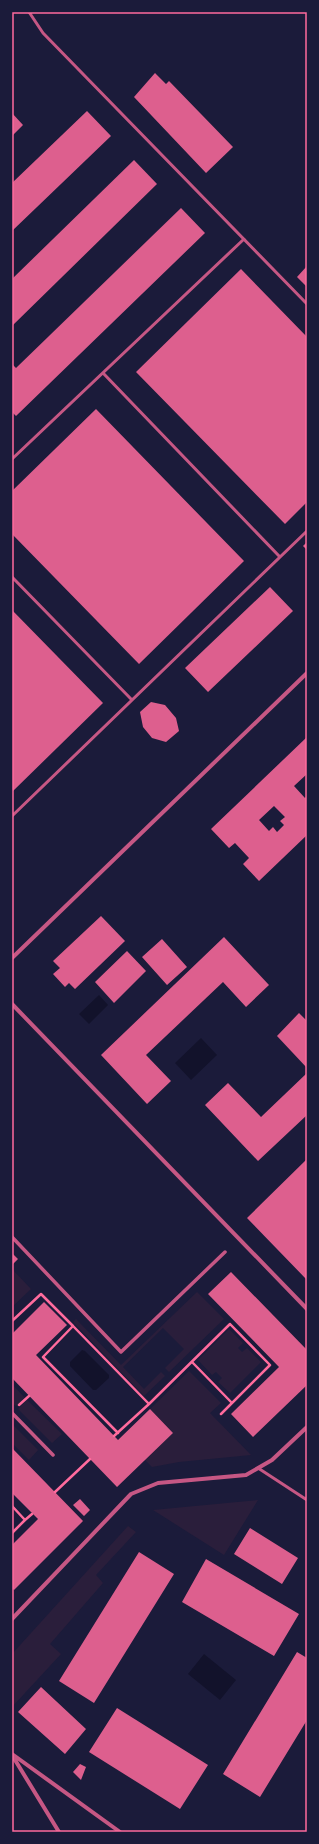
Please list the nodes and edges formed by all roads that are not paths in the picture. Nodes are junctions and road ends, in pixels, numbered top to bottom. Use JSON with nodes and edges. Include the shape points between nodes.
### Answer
{"nodes":[{"id":1,"x":29,"y":12,"type":"edge"},
{"id":2,"x":244,"y":239,"type":"junction"},
{"id":3,"x":307,"y":304,"type":"edge"},
{"id":4,"x":103,"y":372,"type":"junction"},
{"id":5,"x":12,"y":459,"type":"edge"},
{"id":6,"x":307,"y":530,"type":"edge"},
{"id":7,"x":280,"y":557,"type":"junction"},
{"id":8,"x":12,"y":577,"type":"edge"},
{"id":9,"x":307,"y":673,"type":"edge"},
{"id":10,"x":132,"y":700,"type":"junction"},
{"id":11,"x":12,"y":816,"type":"edge"},
{"id":12,"x":12,"y":958,"type":"edge"},
{"id":13,"x":12,"y":1004,"type":"edge"},
{"id":14,"x":12,"y":1237,"type":"edge"},
{"id":15,"x":225,"y":1252,"type":"dead end"},
{"id":16,"x":307,"y":1309,"type":"edge"},
{"id":17,"x":12,"y":1413,"type":"edge"},
{"id":18,"x":307,"y":1427,"type":"edge"},
{"id":19,"x":53,"y":1455,"type":"dead end"},
{"id":20,"x":258,"y":1468,"type":"junction"},
{"id":21,"x":307,"y":1500,"type":"edge"},
{"id":22,"x":12,"y":1619,"type":"edge"},
{"id":23,"x":12,"y":1754,"type":"edge"},
{"id":24,"x":59,"y":1832,"type":"edge"},
{"id":25,"x":120,"y":1832,"type":"edge"}],
"edges":[{"from":1,"to":2,"type":"lane","via":[[43,33]]},
{"from":2,"to":3,"type":"lane"},
{"from":2,"to":4,"type":"lane"},
{"from":4,"to":5,"type":"lane"},
{"from":4,"to":7,"type":"lane"},
{"from":6,"to":7,"type":"lane"},
{"from":7,"to":10,"type":"lane"},
{"from":8,"to":10,"type":"lane"},
{"from":9,"to":12,"type":"street"},
{"from":10,"to":11,"type":"lane"},
{"from":13,"to":16,"type":"street"},
{"from":14,"to":15,"type":"street","via":[[121,1352]]},
{"from":17,"to":19,"type":"street"},
{"from":18,"to":20,"type":"street","via":[[272,1460]]},
{"from":20,"to":21,"type":"lane"},
{"from":20,"to":22,"type":"street","via":[[246,1475],[158,1483],[131,1494]]},
{"from":23,"to":24,"type":"street"},
{"from":23,"to":25,"type":"street"}]}
